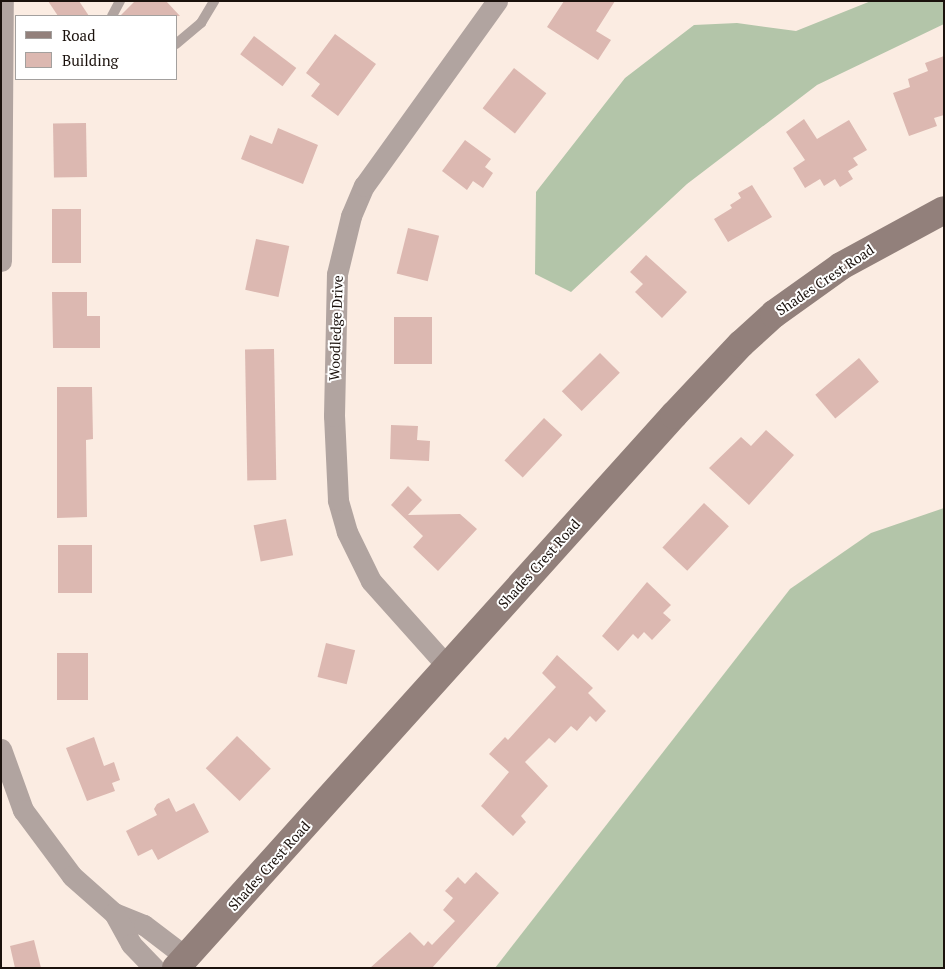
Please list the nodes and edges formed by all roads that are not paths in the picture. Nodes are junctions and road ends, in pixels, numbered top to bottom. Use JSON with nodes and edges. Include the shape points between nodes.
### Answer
{"nodes":[{"id":1,"x":3,"y":1,"type":"edge"},
{"id":2,"x":120,"y":1,"type":"edge"},
{"id":3,"x":214,"y":1,"type":"edge"},
{"id":4,"x":497,"y":1,"type":"edge"},
{"id":5,"x":113,"y":15,"type":"edge"},
{"id":6,"x":178,"y":42,"type":"edge"},
{"id":7,"x":944,"y":210,"type":"edge"},
{"id":8,"x":1,"y":261,"type":"edge"},
{"id":9,"x":447,"y":666,"type":"junction"},
{"id":10,"x":1,"y":749,"type":"edge"},
{"id":11,"x":114,"y":913,"type":"junction"},
{"id":12,"x":181,"y":962,"type":"edge"},
{"id":13,"x":154,"y":968,"type":"edge"}],
"edges":[{"from":1,"to":8,"type":"street"},
{"from":2,"to":5,"type":"lane"},
{"from":3,"to":6,"type":"lane","via":[[201,23]]},
{"from":4,"to":9,"type":"street","name":"Woodledge Drive","via":[[364,186],[351,216],[337,274],[334,444],[340,508],[371,581]]},
{"from":7,"to":9,"type":"street","name":"Shades Crest Road","via":[[877,244],[774,314],[674,415]]},
{"from":9,"to":12,"type":"street","name":"Shades Crest Road"},
{"from":10,"to":11,"type":"street","via":[[15,793],[40,838],[72,876]]},
{"from":11,"to":12,"type":"street","via":[[144,925]]},
{"from":11,"to":13,"type":"street","via":[[131,944]]}]}
